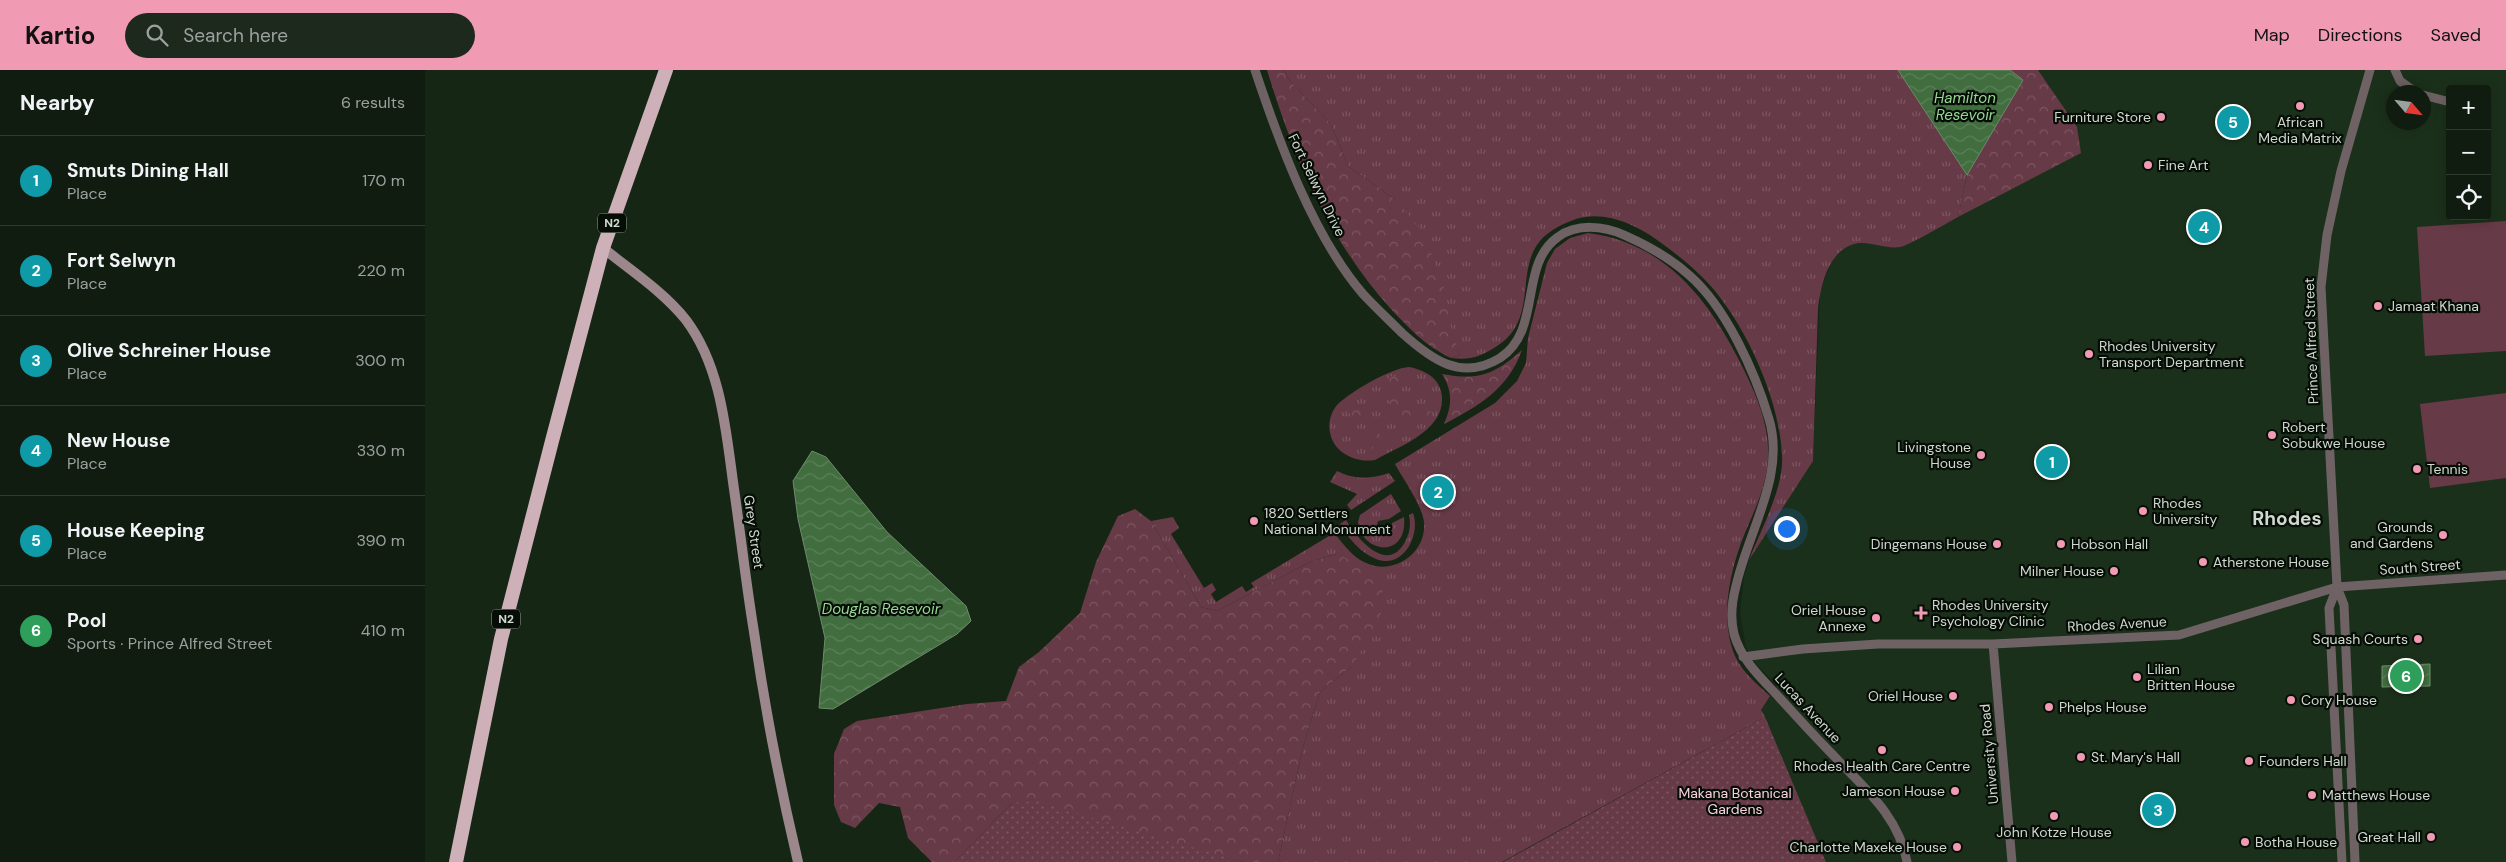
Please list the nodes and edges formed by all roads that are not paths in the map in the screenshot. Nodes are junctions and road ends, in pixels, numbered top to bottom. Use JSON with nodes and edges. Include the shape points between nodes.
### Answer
{"nodes":[{"id":1,"x":666,"y":70,"type":"edge"},
{"id":2,"x":1255,"y":70,"type":"edge"},
{"id":3,"x":2371,"y":70,"type":"edge"},
{"id":4,"x":2395,"y":70,"type":"edge"},
{"id":5,"x":2405,"y":85,"type":"edge"},
{"id":6,"x":2431,"y":97,"type":"edge"},
{"id":7,"x":2446,"y":101,"type":"edge"},
{"id":8,"x":603,"y":248,"type":"junction"},
{"id":9,"x":1742,"y":558,"type":"joint"},
{"id":10,"x":2506,"y":575,"type":"edge"},
{"id":11,"x":2337,"y":586,"type":"junction"},
{"id":12,"x":1993,"y":644,"type":"junction"},
{"id":13,"x":1743,"y":657,"type":"junction"},
{"id":14,"x":456,"y":862,"type":"edge"},
{"id":15,"x":798,"y":862,"type":"edge"},
{"id":16,"x":1907,"y":862,"type":"edge"},
{"id":17,"x":2012,"y":862,"type":"edge"},
{"id":18,"x":2342,"y":862,"type":"edge"},
{"id":19,"x":2355,"y":862,"type":"edge"}],
"edges":[{"from":1,"to":8,"type":"highway","number":"N2"},
{"from":2,"to":9,"type":"street","name":"Fort Selwyn Drive","via":[[1282,146],[1310,208],[1337,256],[1362,292],[1438,363],[1475,367],[1505,354],[1524,330],[1540,259],[1558,236],[1573,229],[1593,227],[1617,232],[1647,245],[1689,275],[1721,313],[1739,345],[1757,384],[1772,434],[1772,467],[1765,497]]},
{"from":3,"to":11,"type":"street","name":"Prince Alfred Street","via":[[2341,171],[2327,235],[2321,287]]},
{"from":4,"to":5,"type":"street"},
{"from":6,"to":7,"type":"street"},
{"from":8,"to":14,"type":"highway","number":"N2","via":[[501,639]]},
{"from":8,"to":15,"type":"main road","name":"Grey Street","via":[[686,320],[715,378],[724,419],[753,631],[777,775]]},
{"from":9,"to":13,"type":"street","name":"Lucas Avenue","via":[[1732,614],[1733,631]]},
{"from":10,"to":11,"type":"street","name":"South Street"},
{"from":11,"to":12,"type":"street","name":"Rhodes Avenue","via":[[2179,635]]},
{"from":11,"to":18,"type":"street","name":"Prince Alfred Street","via":[[2329,608]]},
{"from":11,"to":19,"type":"street","name":"Prince Alfred Street","via":[[2344,605]]},
{"from":12,"to":13,"type":"street","name":"Rhodes Avenue","via":[[1878,644]]},
{"from":12,"to":17,"type":"street","name":"University Road"},
{"from":13,"to":16,"type":"street","name":"Lucas Avenue","via":[[1877,800],[1893,821],[1903,842]]}]}
